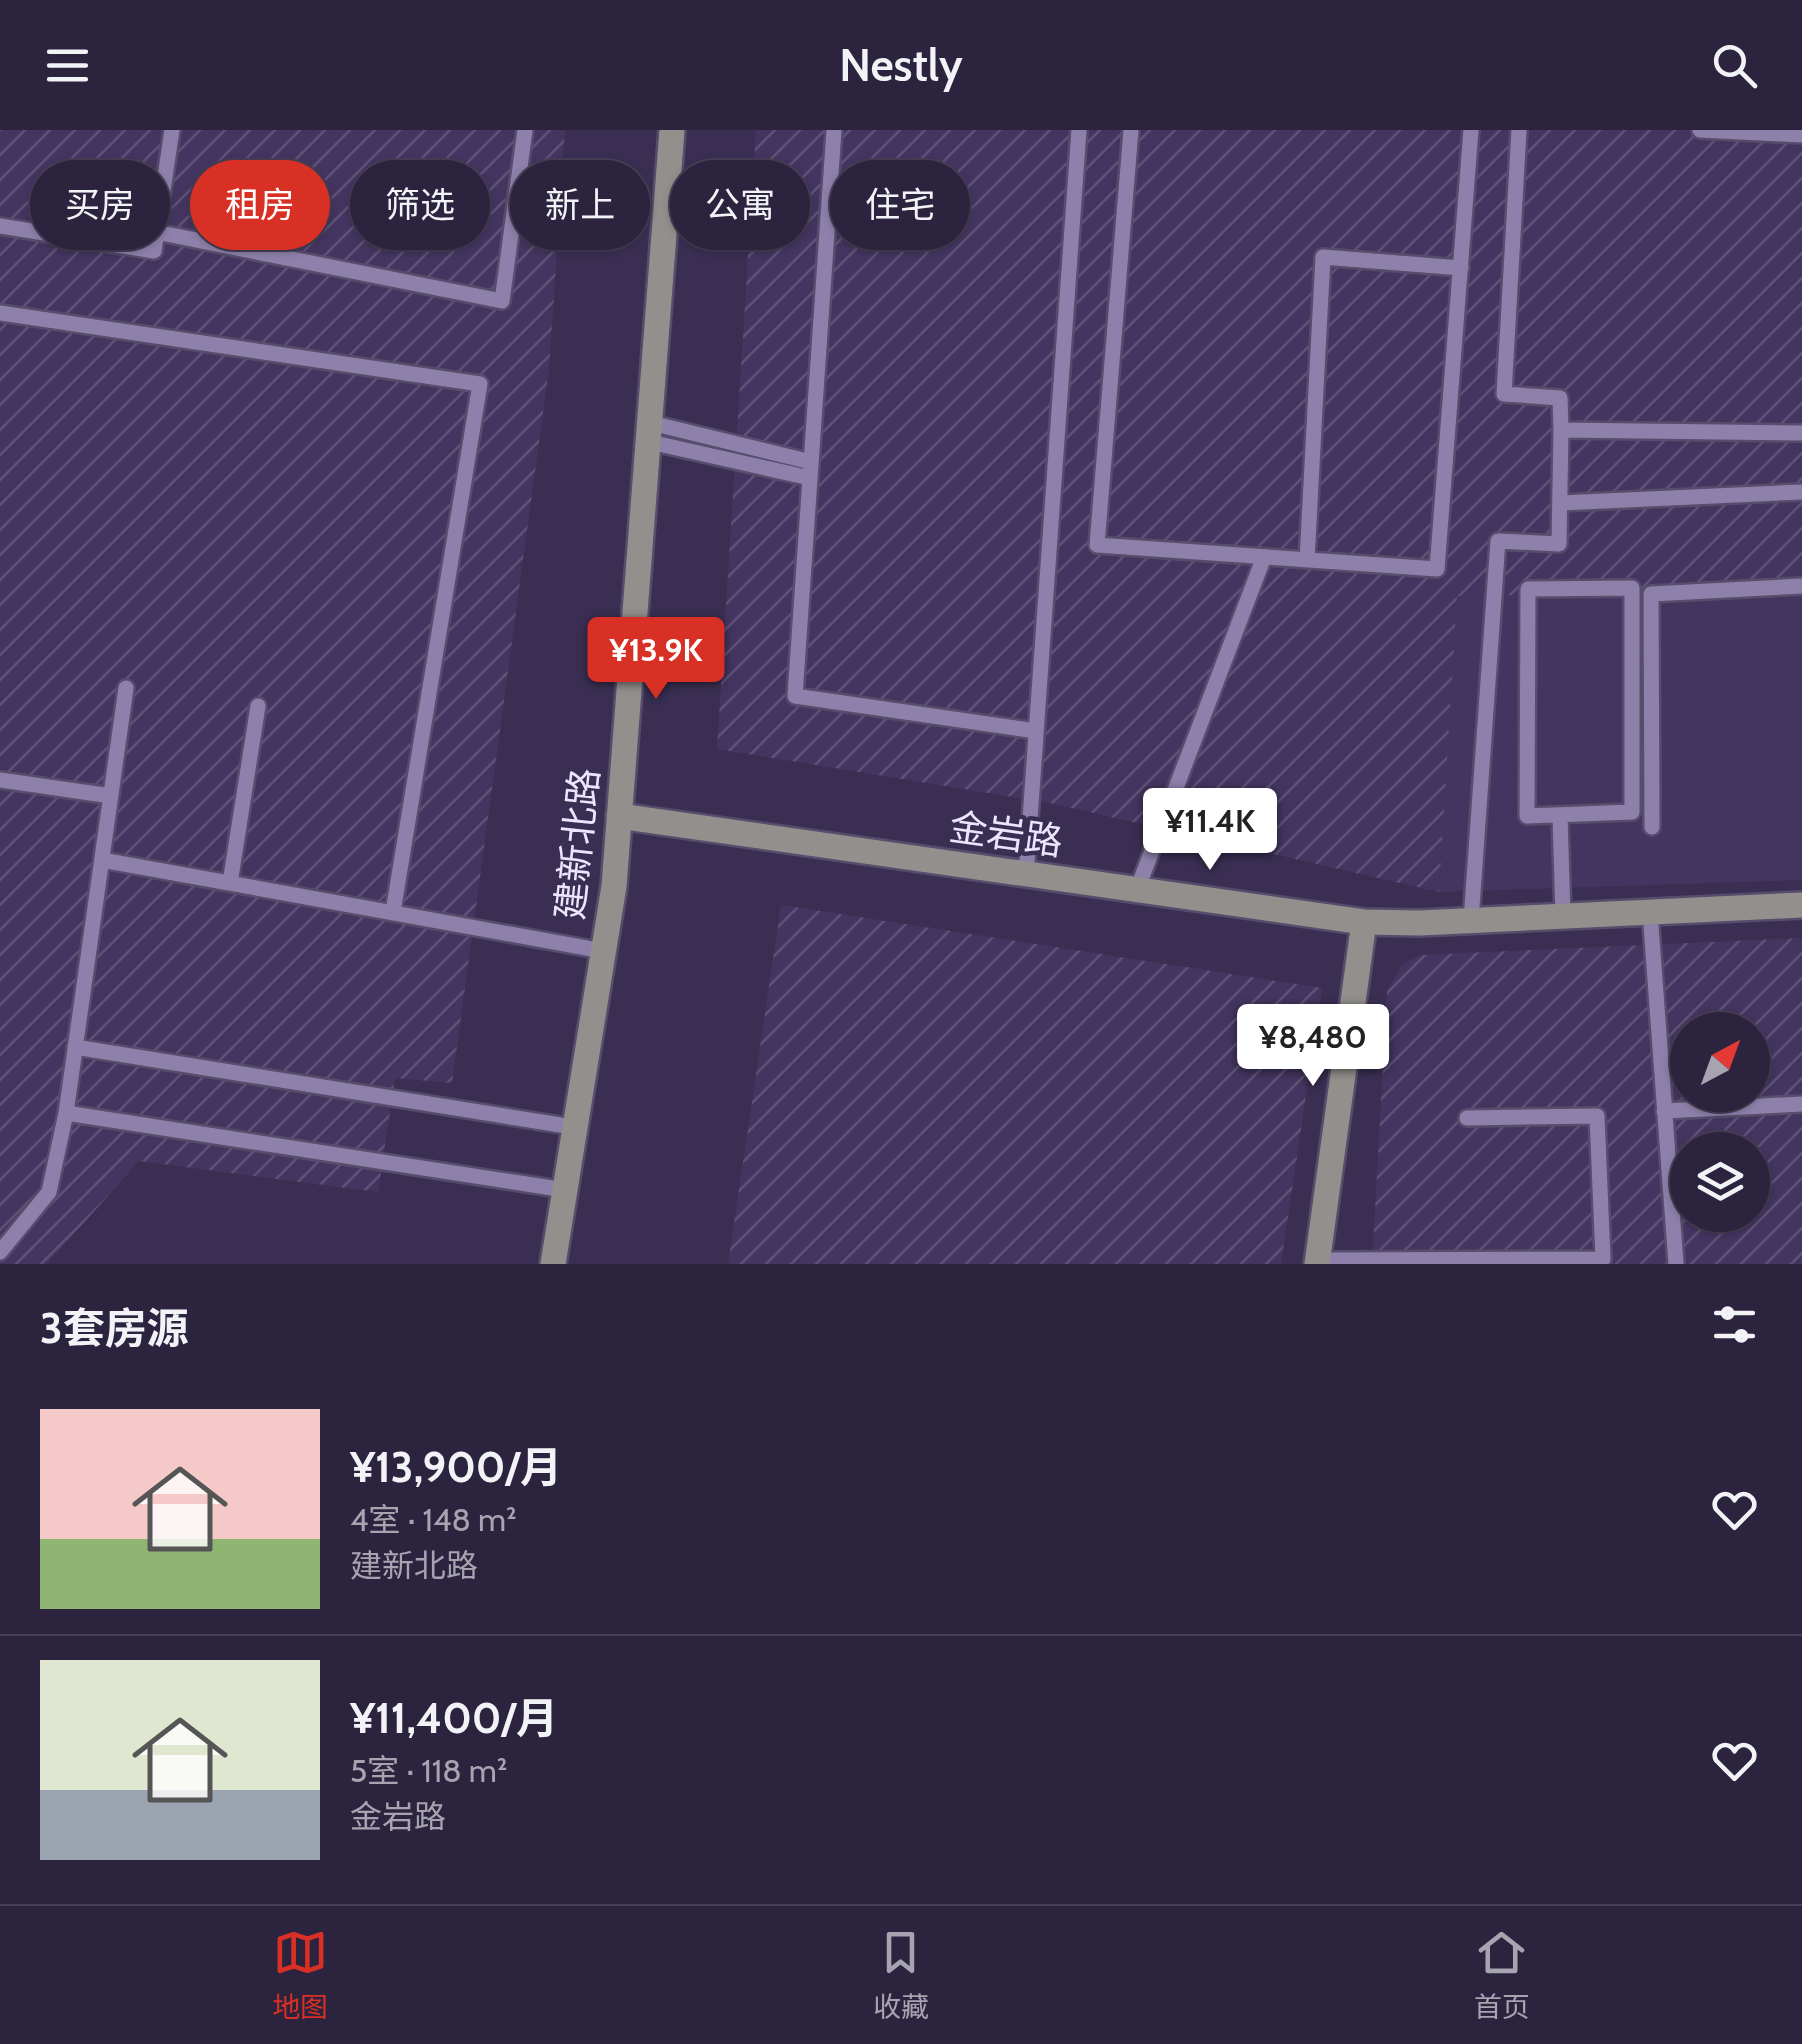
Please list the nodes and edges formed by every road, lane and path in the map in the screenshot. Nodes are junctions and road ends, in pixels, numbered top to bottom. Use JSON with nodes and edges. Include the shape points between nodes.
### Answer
{"nodes":[{"id":1,"x":172,"y":130,"type":"edge"},
{"id":2,"x":525,"y":130,"type":"edge"},
{"id":3,"x":672,"y":130,"type":"edge"},
{"id":4,"x":834,"y":130,"type":"edge"},
{"id":5,"x":1079,"y":130,"type":"edge"},
{"id":6,"x":1132,"y":130,"type":"edge"},
{"id":7,"x":1471,"y":130,"type":"edge"},
{"id":8,"x":1519,"y":130,"type":"edge"},
{"id":9,"x":1700,"y":130,"type":"edge"},
{"id":10,"x":1802,"y":136,"type":"edge"},
{"id":11,"x":167,"y":160,"type":"edge"},
{"id":12,"x":0,"y":226,"type":"edge"},
{"id":13,"x":30,"y":231,"type":"edge"},
{"id":14,"x":170,"y":235,"type":"edge"},
{"id":15,"x":1460,"y":268,"type":"junction"},
{"id":16,"x":0,"y":313,"type":"edge"},
{"id":17,"x":1561,"y":430,"type":"junction"},
{"id":18,"x":650,"y":433,"type":"junction"},
{"id":19,"x":1802,"y":433,"type":"edge"},
{"id":20,"x":810,"y":470,"type":"junction"},
{"id":21,"x":1802,"y":492,"type":"edge"},
{"id":22,"x":1560,"y":503,"type":"junction"},
{"id":23,"x":1264,"y":556,"type":"junction"},
{"id":24,"x":1307,"y":560,"type":"junction"},
{"id":25,"x":1802,"y":586,"type":"edge"},
{"id":26,"x":126,"y":688,"type":"dead end"},
{"id":27,"x":258,"y":706,"type":"dead end"},
{"id":28,"x":1036,"y":731,"type":"junction"},
{"id":29,"x":0,"y":780,"type":"edge"},
{"id":30,"x":111,"y":796,"type":"junction"},
{"id":31,"x":619,"y":816,"type":"junction"},
{"id":32,"x":1560,"y":816,"type":"junction"},
{"id":33,"x":1652,"y":828,"type":"dead end"},
{"id":34,"x":102,"y":860,"type":"junction"},
{"id":35,"x":1026,"y":875,"type":"junction"},
{"id":36,"x":230,"y":883,"type":"junction"},
{"id":37,"x":1137,"y":890,"type":"junction"},
{"id":38,"x":1802,"y":905,"type":"edge"},
{"id":39,"x":393,"y":912,"type":"junction"},
{"id":40,"x":1650,"y":912,"type":"junction"},
{"id":41,"x":1563,"y":916,"type":"junction"},
{"id":42,"x":1472,"y":921,"type":"junction"},
{"id":43,"x":1364,"y":922,"type":"junction"},
{"id":44,"x":602,"y":950,"type":"junction"},
{"id":45,"x":76,"y":1047,"type":"junction"},
{"id":46,"x":1802,"y":1104,"type":"edge"},
{"id":47,"x":1664,"y":1111,"type":"junction"},
{"id":48,"x":66,"y":1113,"type":"junction"},
{"id":49,"x":1466,"y":1118,"type":"dead end"},
{"id":50,"x":573,"y":1127,"type":"junction"},
{"id":51,"x":565,"y":1190,"type":"junction"},
{"id":52,"x":0,"y":1252,"type":"edge"},
{"id":53,"x":1317,"y":1262,"type":"edge"},
{"id":54,"x":554,"y":1264,"type":"edge"},
{"id":55,"x":1676,"y":1264,"type":"edge"}],
"edges":[{"from":1,"to":11,"type":"lane"},
{"from":2,"to":14,"type":"lane","via":[[502,301]]},
{"from":3,"to":18,"type":"street","name":"建新北路"},
{"from":4,"to":20,"type":"lane"},
{"from":5,"to":28,"type":"lane"},
{"from":6,"to":23,"type":"lane","via":[[1098,545]]},
{"from":7,"to":15,"type":"lane"},
{"from":8,"to":17,"type":"lane","via":[[1504,394],[1560,398]]},
{"from":9,"to":10,"type":"lane"},
{"from":12,"to":13,"type":"lane"},
{"from":15,"to":24,"type":"lane","via":[[1438,570]]},
{"from":15,"to":24,"type":"lane","via":[[1323,257]]},
{"from":16,"to":39,"type":"lane","via":[[480,384]]},
{"from":17,"to":19,"type":"lane"},
{"from":17,"to":22,"type":"lane"},
{"from":18,"to":20,"type":"lane"},
{"from":18,"to":31,"type":"street","name":"建新北路"},
{"from":20,"to":28,"type":"lane","via":[[796,696]]},
{"from":21,"to":22,"type":"lane"},
{"from":22,"to":42,"type":"lane","via":[[1559,544],[1498,541]]},
{"from":23,"to":24,"type":"lane"},
{"from":23,"to":37,"type":"lane"},
{"from":25,"to":33,"type":"lane","via":[[1651,594]]},
{"from":26,"to":30,"type":"lane"},
{"from":27,"to":36,"type":"lane"},
{"from":28,"to":35,"type":"lane"},
{"from":29,"to":30,"type":"lane"},
{"from":30,"to":34,"type":"lane"},
{"from":31,"to":35,"type":"street","name":"金岩路"},
{"from":31,"to":44,"type":"street","name":"建新北路"},
{"from":32,"to":32,"type":"lane","via":[[1527,816],[1528,589],[1632,588],[1632,812]]},
{"from":32,"to":41,"type":"lane"},
{"from":34,"to":36,"type":"lane"},
{"from":34,"to":45,"type":"lane"},
{"from":35,"to":37,"type":"street","name":"金岩路"},
{"from":36,"to":39,"type":"lane"},
{"from":37,"to":43,"type":"street","name":"金岩路"},
{"from":38,"to":40,"type":"street","name":"金岩路"},
{"from":39,"to":44,"type":"lane"},
{"from":40,"to":41,"type":"street","name":"金岩路"},
{"from":40,"to":47,"type":"lane"},
{"from":41,"to":42,"type":"street","name":"金岩路"},
{"from":42,"to":43,"type":"street","name":"金岩路"},
{"from":43,"to":53,"type":"street"},
{"from":44,"to":50,"type":"street","name":"建新北路"},
{"from":45,"to":48,"type":"lane"},
{"from":45,"to":50,"type":"lane"},
{"from":46,"to":47,"type":"lane"},
{"from":47,"to":55,"type":"lane"},
{"from":48,"to":51,"type":"lane"},
{"from":48,"to":52,"type":"lane","via":[[49,1192]]},
{"from":49,"to":53,"type":"lane","via":[[1597,1116],[1603,1259]]},
{"from":50,"to":51,"type":"street","name":"建新北路"},
{"from":51,"to":54,"type":"street","name":"建新北路"}]}
